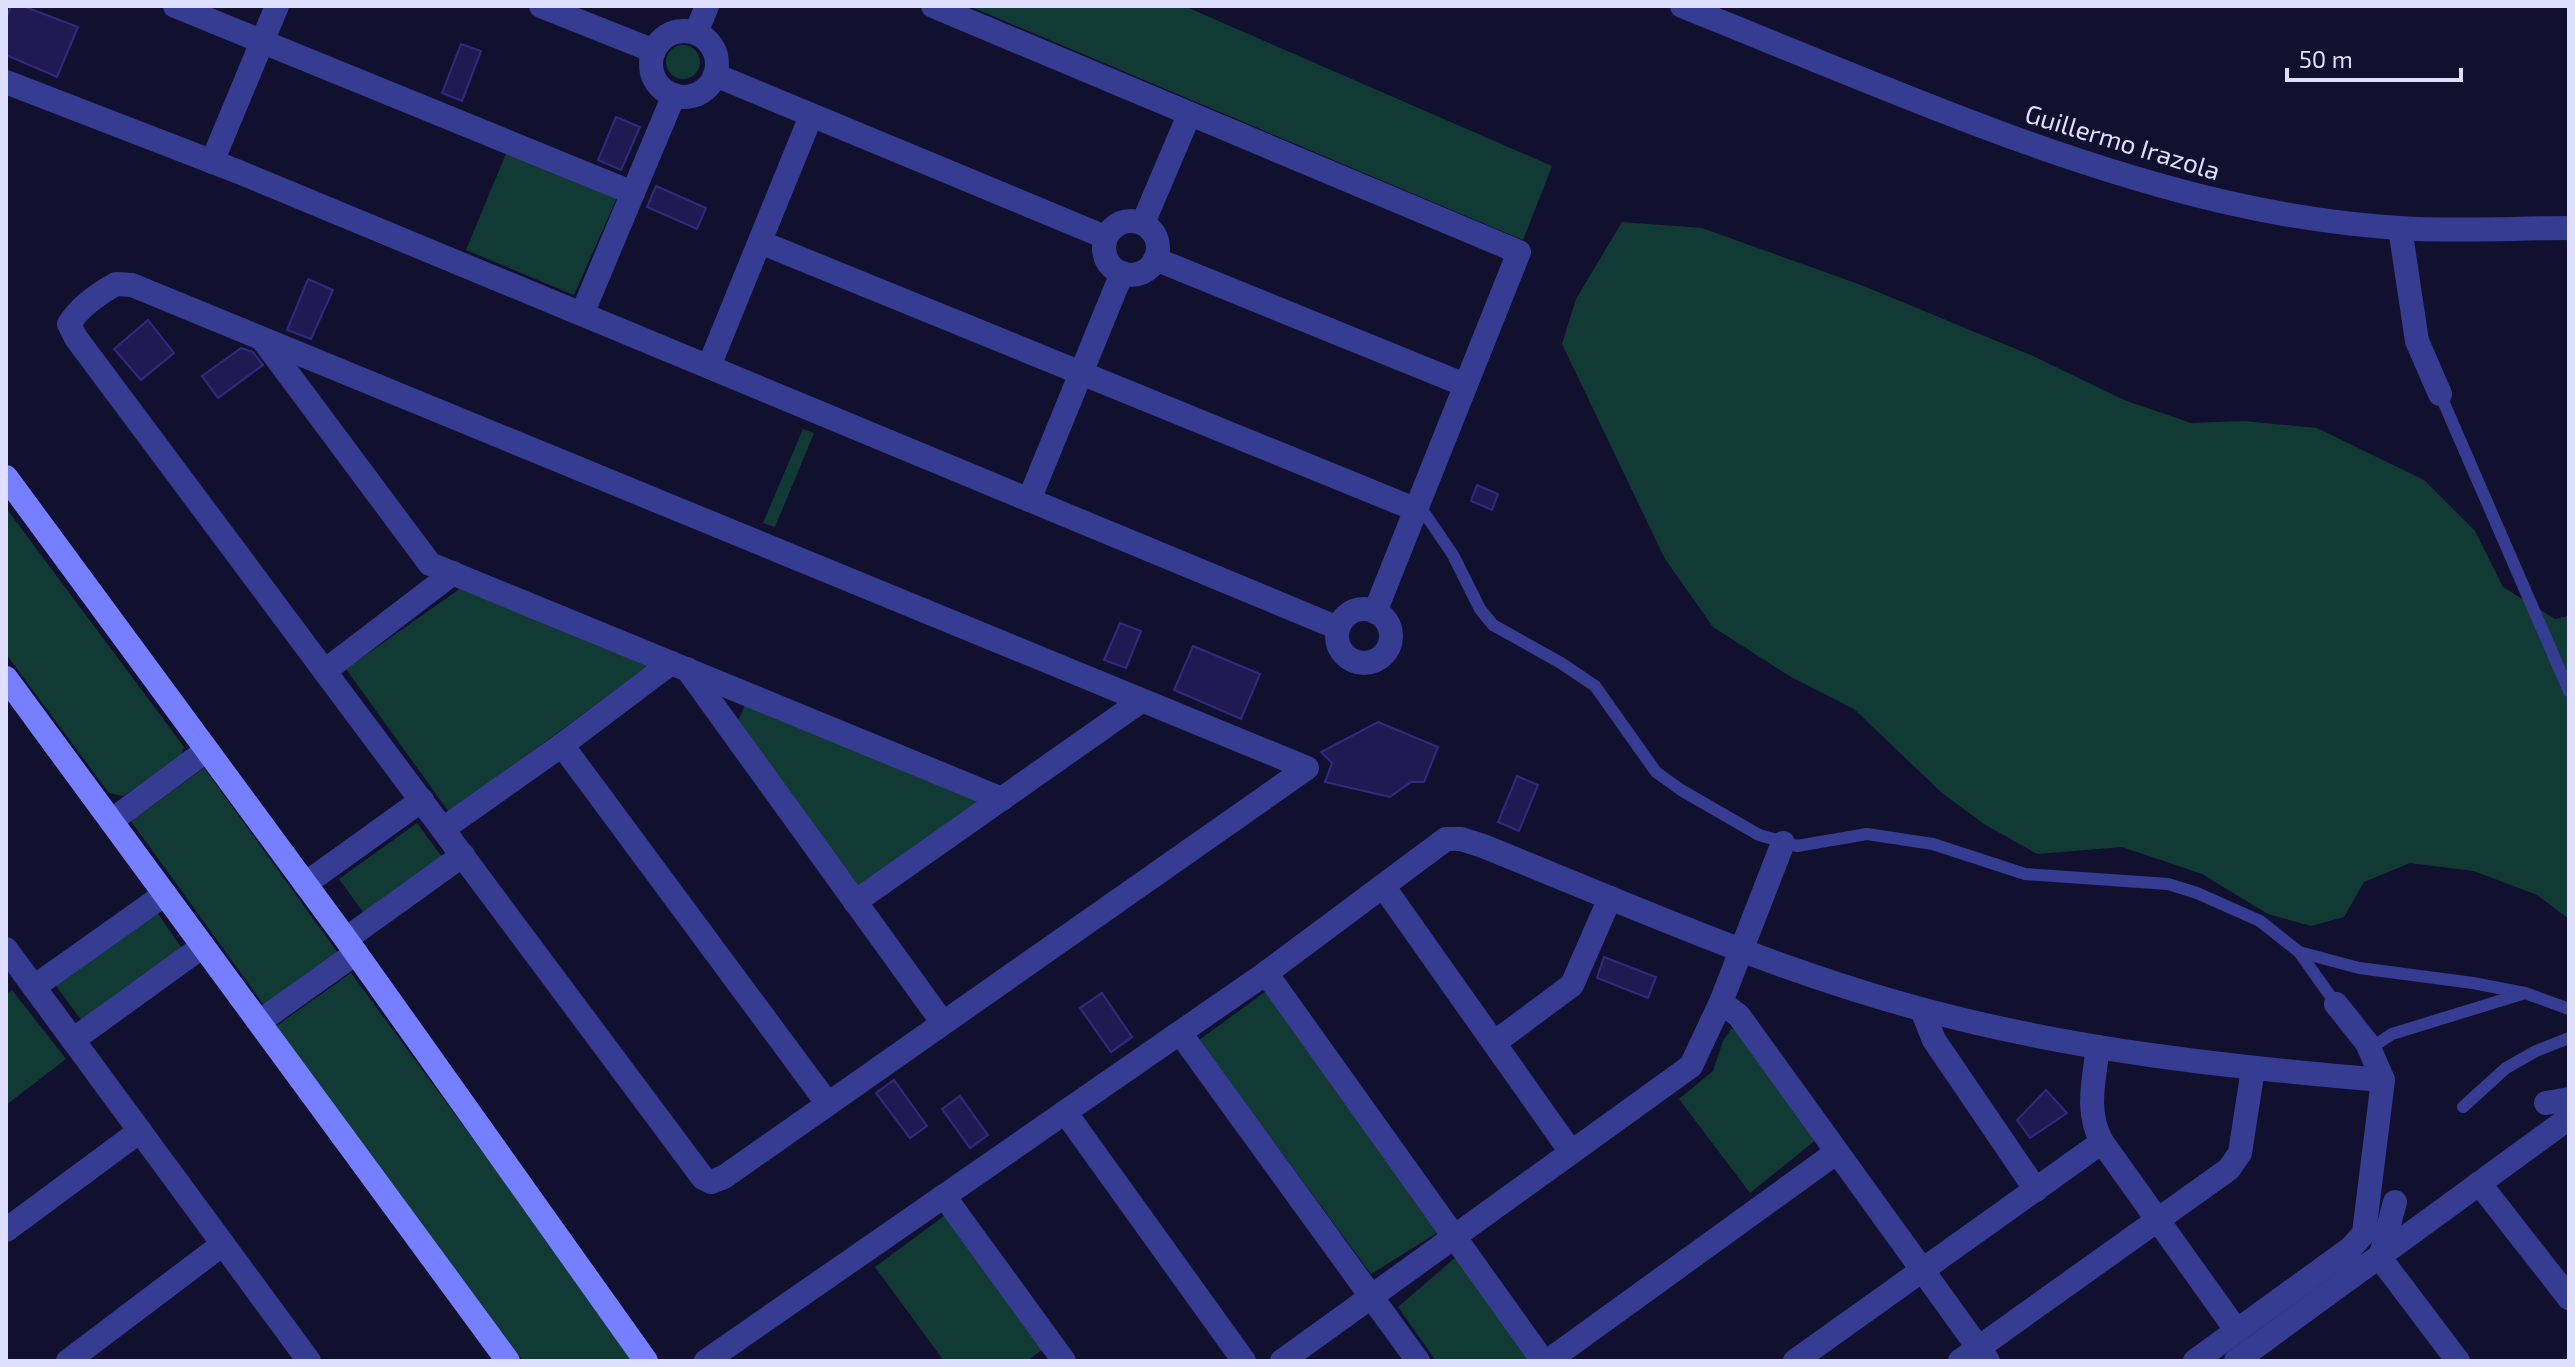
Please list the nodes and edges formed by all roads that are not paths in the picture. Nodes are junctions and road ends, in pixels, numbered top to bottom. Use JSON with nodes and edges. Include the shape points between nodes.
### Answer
{"nodes":[{"id":1,"x":175,"y":6,"type":"edge"},
{"id":2,"x":277,"y":6,"type":"edge"},
{"id":3,"x":541,"y":6,"type":"edge"},
{"id":4,"x":707,"y":6,"type":"edge"},
{"id":5,"x":933,"y":6,"type":"edge"},
{"id":6,"x":1682,"y":6,"type":"edge"},
{"id":7,"x":696,"y":33,"type":"junction"},
{"id":8,"x":262,"y":41,"type":"junction"},
{"id":9,"x":654,"y":51,"type":"junction"},
{"id":10,"x":715,"y":75,"type":"junction"},
{"id":11,"x":6,"y":82,"type":"edge"},
{"id":12,"x":674,"y":95,"type":"junction"},
{"id":13,"x":1189,"y":115,"type":"junction"},
{"id":14,"x":811,"y":116,"type":"junction"},
{"id":15,"x":212,"y":162,"type":"junction"},
{"id":16,"x":633,"y":193,"type":"junction"},
{"id":17,"x":1143,"y":223,"type":"junction"},
{"id":18,"x":2400,"y":228,"type":"junction"},
{"id":19,"x":2569,"y":228,"type":"edge"},
{"id":20,"x":1105,"y":237,"type":"junction"},
{"id":21,"x":760,"y":242,"type":"junction"},
{"id":22,"x":1155,"y":259,"type":"junction"},
{"id":23,"x":1122,"y":273,"type":"junction"},
{"id":24,"x":582,"y":314,"type":"junction"},
{"id":25,"x":261,"y":338,"type":"junction"},
{"id":26,"x":709,"y":366,"type":"junction"},
{"id":27,"x":1081,"y":374,"type":"junction"},
{"id":28,"x":1465,"y":385,"type":"junction"},
{"id":29,"x":2440,"y":394,"type":"joint"},
{"id":30,"x":6,"y":477,"type":"edge"},
{"id":31,"x":1029,"y":500,"type":"junction"},
{"id":32,"x":1418,"y":508,"type":"junction"},
{"id":33,"x":453,"y":573,"type":"junction"},
{"id":34,"x":1375,"y":612,"type":"junction"},
{"id":35,"x":1338,"y":628,"type":"junction"},
{"id":36,"x":679,"y":666,"type":"junction"},
{"id":37,"x":326,"y":670,"type":"junction"},
{"id":38,"x":6,"y":678,"type":"edge"},
{"id":39,"x":2569,"y":691,"type":"edge"},
{"id":40,"x":1141,"y":701,"type":"junction"},
{"id":41,"x":562,"y":745,"type":"junction"},
{"id":42,"x":207,"y":750,"type":"junction"},
{"id":43,"x":1002,"y":799,"type":"junction"},
{"id":44,"x":422,"y":800,"type":"junction"},
{"id":45,"x":111,"y":821,"type":"junction"},
{"id":46,"x":443,"y":829,"type":"junction"},
{"id":47,"x":1783,"y":843,"type":"junction"},
{"id":48,"x":463,"y":855,"type":"junction"},
{"id":49,"x":305,"y":884,"type":"junction"},
{"id":50,"x":1383,"y":886,"type":"junction"},
{"id":51,"x":165,"y":894,"type":"junction"},
{"id":52,"x":1610,"y":898,"type":"junction"},
{"id":53,"x":855,"y":902,"type":"junction"},
{"id":54,"x":203,"y":946,"type":"junction"},
{"id":55,"x":351,"y":946,"type":"junction"},
{"id":56,"x":6,"y":949,"type":"edge"},
{"id":57,"x":1740,"y":950,"type":"junction"},
{"id":58,"x":2299,"y":952,"type":"junction"},
{"id":59,"x":1266,"y":973,"type":"junction"},
{"id":60,"x":34,"y":987,"type":"junction"},
{"id":61,"x":2525,"y":993,"type":"junction"},
{"id":62,"x":1721,"y":1002,"type":"junction"},
{"id":63,"x":2336,"y":1004,"type":"joint"},
{"id":64,"x":2569,"y":1009,"type":"edge"},
{"id":65,"x":1922,"y":1010,"type":"junction"},
{"id":66,"x":259,"y":1022,"type":"junction"},
{"id":67,"x":943,"y":1023,"type":"junction"},
{"id":68,"x":1180,"y":1033,"type":"junction"},
{"id":69,"x":2569,"y":1038,"type":"edge"},
{"id":70,"x":73,"y":1040,"type":"junction"},
{"id":71,"x":1494,"y":1043,"type":"junction"},
{"id":72,"x":2098,"y":1047,"type":"junction"},
{"id":73,"x":2369,"y":1049,"type":"junction"},
{"id":74,"x":2253,"y":1069,"type":"junction"},
{"id":75,"x":2383,"y":1080,"type":"junction"},
{"id":76,"x":828,"y":1104,"type":"junction"},
{"id":77,"x":2463,"y":1107,"type":"dead end"},
{"id":78,"x":1065,"y":1112,"type":"junction"},
{"id":79,"x":2569,"y":1118,"type":"edge"},
{"id":80,"x":140,"y":1131,"type":"junction"},
{"id":81,"x":2102,"y":1142,"type":"junction"},
{"id":82,"x":1571,"y":1152,"type":"junction"},
{"id":83,"x":1837,"y":1152,"type":"junction"},
{"id":84,"x":2479,"y":1183,"type":"junction"},
{"id":85,"x":2036,"y":1190,"type":"junction"},
{"id":86,"x":944,"y":1196,"type":"junction"},
{"id":87,"x":2395,"y":1202,"type":"dead end"},
{"id":88,"x":2159,"y":1220,"type":"junction"},
{"id":89,"x":6,"y":1230,"type":"edge"},
{"id":90,"x":1453,"y":1236,"type":"junction"},
{"id":91,"x":223,"y":1244,"type":"junction"},
{"id":92,"x":2380,"y":1258,"type":"junction"},
{"id":93,"x":1922,"y":1268,"type":"junction"},
{"id":94,"x":2567,"y":1291,"type":"edge"},
{"id":95,"x":1371,"y":1296,"type":"junction"},
{"id":96,"x":2237,"y":1331,"type":"junction"},
{"id":97,"x":1975,"y":1357,"type":"edge"},
{"id":98,"x":307,"y":1360,"type":"edge"},
{"id":99,"x":68,"y":1361,"type":"edge"},
{"id":100,"x":508,"y":1361,"type":"edge"},
{"id":101,"x":646,"y":1361,"type":"edge"},
{"id":102,"x":706,"y":1361,"type":"edge"},
{"id":103,"x":1064,"y":1361,"type":"edge"},
{"id":104,"x":1244,"y":1361,"type":"edge"},
{"id":105,"x":1282,"y":1361,"type":"edge"},
{"id":106,"x":1418,"y":1361,"type":"edge"},
{"id":107,"x":1546,"y":1361,"type":"edge"},
{"id":108,"x":1795,"y":1361,"type":"edge"},
{"id":109,"x":2195,"y":1361,"type":"edge"},
{"id":110,"x":2236,"y":1361,"type":"edge"},
{"id":111,"x":2456,"y":1361,"type":"edge"}],
"edges":[{"from":1,"to":8,"type":"street"},
{"from":2,"to":8,"type":"street"},
{"from":3,"to":9,"type":"street"},
{"from":4,"to":7,"type":"street"},
{"from":5,"to":13,"type":"street"},
{"from":6,"to":18,"type":"street","name":"Guillermo Irazola","via":[[2126,175],[2226,202]]},
{"from":7,"to":9,"type":"street","via":[[672,33]]},
{"from":7,"to":10,"type":"street","via":[[715,53]]},
{"from":8,"to":15,"type":"street"},
{"from":8,"to":16,"type":"street"},
{"from":9,"to":12,"type":"street","via":[[653,77]]},
{"from":10,"to":12,"type":"street","via":[[701,92]]},
{"from":10,"to":14,"type":"street"},
{"from":11,"to":15,"type":"street"},
{"from":12,"to":16,"type":"street"},
{"from":13,"to":17,"type":"street"},
{"from":13,"to":28,"type":"street","via":[[1519,252]]},
{"from":14,"to":20,"type":"street"},
{"from":14,"to":21,"type":"street"},
{"from":15,"to":24,"type":"street"},
{"from":16,"to":24,"type":"street"},
{"from":17,"to":20,"type":"street","via":[[1120,222]]},
{"from":17,"to":22,"type":"street","via":[[1156,237]]},
{"from":18,"to":19,"type":"street","name":"Guillermo Irazola"},
{"from":18,"to":29,"type":"street","via":[[2417,341]]},
{"from":20,"to":23,"type":"street","via":[[1106,258]]},
{"from":21,"to":26,"type":"street"},
{"from":21,"to":27,"type":"street"},
{"from":22,"to":23,"type":"street","via":[[1145,271]]},
{"from":22,"to":28,"type":"street"},
{"from":23,"to":27,"type":"street"},
{"from":24,"to":26,"type":"street"},
{"from":25,"to":33,"type":"street","via":[[430,564]]},
{"from":25,"to":37,"type":"street","via":[[132,285],[116,284],[100,292],[69,324]]},
{"from":25,"to":40,"type":"street"},
{"from":26,"to":31,"type":"street"},
{"from":27,"to":31,"type":"street"},
{"from":27,"to":32,"type":"street"},
{"from":28,"to":32,"type":"street"},
{"from":29,"to":39,"type":"lane"},
{"from":30,"to":42,"type":"street"},
{"from":31,"to":35,"type":"street"},
{"from":32,"to":34,"type":"street"},
{"from":32,"to":47,"type":"lane","via":[[1453,555],[1493,625],[1595,686],[1656,772],[1759,835]]},
{"from":33,"to":36,"type":"street"},
{"from":33,"to":37,"type":"street"},
{"from":34,"to":35,"type":"street","via":[[1355,610]]},
{"from":34,"to":35,"type":"street","via":[[1386,621],[1390,638],[1376,660],[1349,659],[1338,645]]},
{"from":36,"to":41,"type":"street"},
{"from":36,"to":43,"type":"street"},
{"from":36,"to":53,"type":"street"},
{"from":37,"to":44,"type":"street"},
{"from":38,"to":45,"type":"street"},
{"from":40,"to":43,"type":"street"},
{"from":40,"to":67,"type":"street","via":[[1307,768]]},
{"from":41,"to":46,"type":"street"},
{"from":41,"to":76,"type":"street"},
{"from":42,"to":45,"type":"street"},
{"from":42,"to":49,"type":"street"},
{"from":43,"to":53,"type":"street"},
{"from":44,"to":46,"type":"street"},
{"from":44,"to":49,"type":"street"},
{"from":45,"to":51,"type":"street"},
{"from":46,"to":48,"type":"street"},
{"from":47,"to":57,"type":"street"},
{"from":47,"to":58,"type":"lane","via":[[1797,846],[1867,834],[1933,844],[2025,874],[2168,884],[2260,921]]},
{"from":48,"to":55,"type":"street"},
{"from":48,"to":76,"type":"street","via":[[703,1178],[711,1182],[724,1177]]},
{"from":49,"to":55,"type":"street"},
{"from":50,"to":52,"type":"street","via":[[1446,839],[1461,839]]},
{"from":50,"to":59,"type":"street"},
{"from":50,"to":71,"type":"street"},
{"from":51,"to":54,"type":"street"},
{"from":51,"to":60,"type":"street"},
{"from":52,"to":57,"type":"street"},
{"from":52,"to":71,"type":"street","via":[[1572,985]]},
{"from":53,"to":67,"type":"street"},
{"from":54,"to":66,"type":"street"},
{"from":54,"to":70,"type":"street"},
{"from":55,"to":66,"type":"street"},
{"from":55,"to":101,"type":"street"},
{"from":56,"to":60,"type":"street"},
{"from":57,"to":62,"type":"street"},
{"from":57,"to":65,"type":"street"},
{"from":58,"to":61,"type":"lane","via":[[2359,968]]},
{"from":58,"to":63,"type":"lane"},
{"from":59,"to":68,"type":"street"},
{"from":59,"to":90,"type":"street"},
{"from":60,"to":70,"type":"street"},
{"from":61,"to":64,"type":"lane"},
{"from":61,"to":73,"type":"lane","via":[[2392,1034]]},
{"from":62,"to":82,"type":"street","via":[[1691,1066]]},
{"from":62,"to":83,"type":"street","via":[[1739,1016]]},
{"from":63,"to":73,"type":"street"},
{"from":65,"to":72,"type":"street"},
{"from":65,"to":85,"type":"street","via":[[1934,1040]]},
{"from":66,"to":100,"type":"street"},
{"from":67,"to":76,"type":"street"},
{"from":68,"to":78,"type":"street"},
{"from":68,"to":95,"type":"street"},
{"from":69,"to":77,"type":"lane","via":[[2506,1068]]},
{"from":70,"to":80,"type":"street"},
{"from":71,"to":82,"type":"street"},
{"from":72,"to":74,"type":"street"},
{"from":72,"to":81,"type":"street","via":[[2090,1109]]},
{"from":73,"to":75,"type":"street"},
{"from":74,"to":75,"type":"street"},
{"from":74,"to":88,"type":"street","via":[[2240,1153],[2229,1169]]},
{"from":75,"to":96,"type":"street","via":[[2364,1233]]},
{"from":78,"to":86,"type":"street"},
{"from":78,"to":104,"type":"street"},
{"from":79,"to":84,"type":"street"},
{"from":80,"to":89,"type":"street"},
{"from":80,"to":91,"type":"street"},
{"from":81,"to":85,"type":"street"},
{"from":81,"to":88,"type":"street"},
{"from":82,"to":90,"type":"street"},
{"from":83,"to":93,"type":"street"},
{"from":83,"to":107,"type":"street"},
{"from":84,"to":92,"type":"street"},
{"from":84,"to":94,"type":"street"},
{"from":85,"to":93,"type":"street"},
{"from":86,"to":102,"type":"street"},
{"from":86,"to":103,"type":"street"},
{"from":87,"to":92,"type":"street"},
{"from":88,"to":96,"type":"street"},
{"from":88,"to":97,"type":"street"},
{"from":90,"to":95,"type":"street"},
{"from":90,"to":107,"type":"street"},
{"from":91,"to":98,"type":"street"},
{"from":91,"to":99,"type":"street"},
{"from":92,"to":110,"type":"street"},
{"from":92,"to":111,"type":"street"},
{"from":93,"to":97,"type":"street"},
{"from":93,"to":108,"type":"street"},
{"from":95,"to":105,"type":"street"},
{"from":95,"to":106,"type":"street"},
{"from":96,"to":109,"type":"street"}]}
